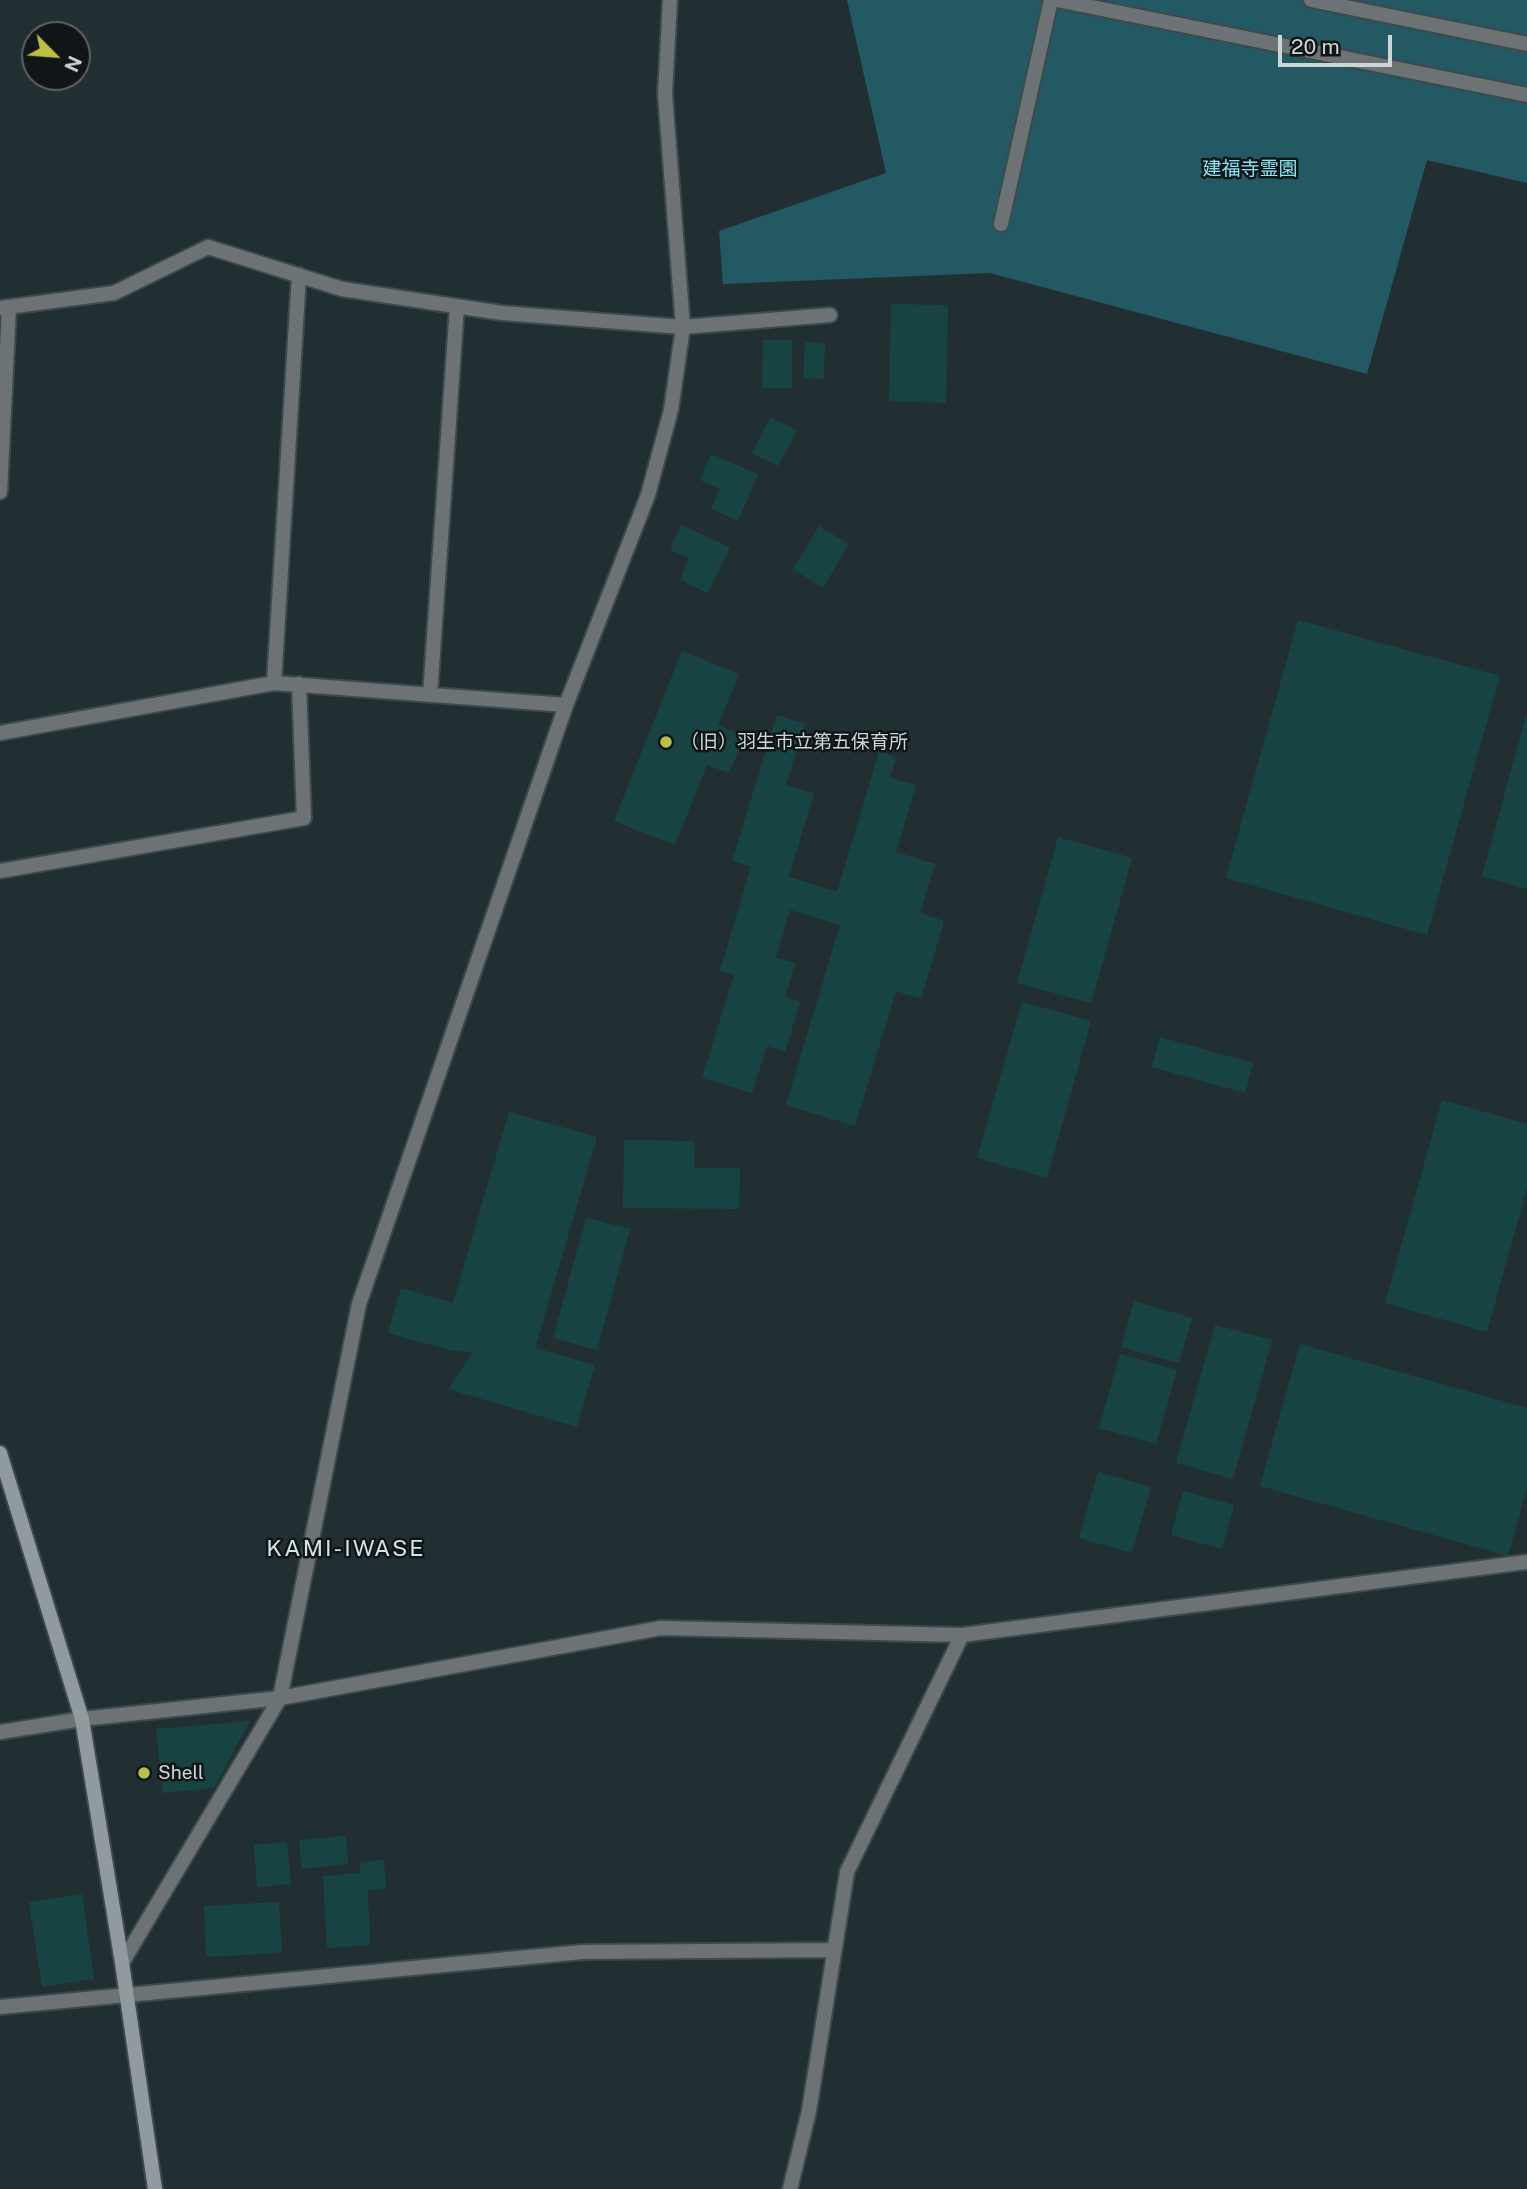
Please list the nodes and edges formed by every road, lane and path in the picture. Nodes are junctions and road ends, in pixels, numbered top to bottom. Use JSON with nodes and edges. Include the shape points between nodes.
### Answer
{"nodes":[{"id":1,"x":670,"y":0,"type":"edge"},
{"id":2,"x":1051,"y":0,"type":"edge"},
{"id":3,"x":1057,"y":0,"type":"edge"},
{"id":4,"x":1311,"y":0,"type":"edge"},
{"id":5,"x":1527,"y":44,"type":"edge"},
{"id":6,"x":1527,"y":95,"type":"edge"},
{"id":7,"x":1001,"y":224,"type":"dead end"},
{"id":8,"x":299,"y":275,"type":"junction"},
{"id":9,"x":457,"y":306,"type":"junction"},
{"id":10,"x":4,"y":307,"type":"edge"},
{"id":11,"x":830,"y":316,"type":"dead end"},
{"id":12,"x":683,"y":327,"type":"junction"},
{"id":13,"x":1,"y":450,"type":"edge"},
{"id":14,"x":0,"y":492,"type":"edge"},
{"id":15,"x":274,"y":682,"type":"junction"},
{"id":16,"x":299,"y":684,"type":"junction"},
{"id":17,"x":430,"y":695,"type":"junction"},
{"id":18,"x":566,"y":705,"type":"junction"},
{"id":19,"x":0,"y":733,"type":"edge"},
{"id":20,"x":0,"y":871,"type":"edge"},
{"id":21,"x":0,"y":1452,"type":"edge"},
{"id":22,"x":1527,"y":1562,"type":"edge"},
{"id":23,"x":962,"y":1635,"type":"junction"},
{"id":24,"x":280,"y":1698,"type":"junction"},
{"id":25,"x":82,"y":1719,"type":"junction"},
{"id":26,"x":0,"y":1732,"type":"edge"},
{"id":27,"x":834,"y":1950,"type":"junction"},
{"id":28,"x":122,"y":1963,"type":"junction"},
{"id":29,"x":126,"y":1994,"type":"junction"},
{"id":30,"x":0,"y":2007,"type":"edge"},
{"id":31,"x":155,"y":2189,"type":"edge"},
{"id":32,"x":790,"y":2189,"type":"edge"}],
"edges":[{"from":1,"to":12,"type":"street","via":[[665,94]]},
{"from":2,"to":7,"type":"street"},
{"from":3,"to":6,"type":"street"},
{"from":4,"to":5,"type":"street"},
{"from":8,"to":9,"type":"street","via":[[342,289]]},
{"from":8,"to":10,"type":"street","via":[[208,247],[114,293]]},
{"from":8,"to":15,"type":"street"},
{"from":9,"to":12,"type":"street"},
{"from":9,"to":17,"type":"street"},
{"from":10,"to":13,"type":"street"},
{"from":11,"to":12,"type":"street"},
{"from":12,"to":18,"type":"street","via":[[671,410],[648,495]]},
{"from":13,"to":14,"type":"street"},
{"from":15,"to":16,"type":"street"},
{"from":15,"to":19,"type":"street"},
{"from":16,"to":17,"type":"street"},
{"from":16,"to":20,"type":"street","via":[[304,818]]},
{"from":17,"to":18,"type":"street"},
{"from":18,"to":24,"type":"street","via":[[359,1304]]},
{"from":21,"to":25,"type":"street"},
{"from":22,"to":23,"type":"street"},
{"from":23,"to":24,"type":"street","via":[[661,1628]]},
{"from":23,"to":27,"type":"street","via":[[847,1872]]},
{"from":24,"to":25,"type":"street"},
{"from":24,"to":28,"type":"street"},
{"from":25,"to":26,"type":"street"},
{"from":25,"to":28,"type":"street"},
{"from":27,"to":29,"type":"street","via":[[582,1951]]},
{"from":27,"to":32,"type":"street","via":[[809,2111]]},
{"from":28,"to":29,"type":"street"},
{"from":29,"to":30,"type":"street"},
{"from":29,"to":31,"type":"street"}]}
